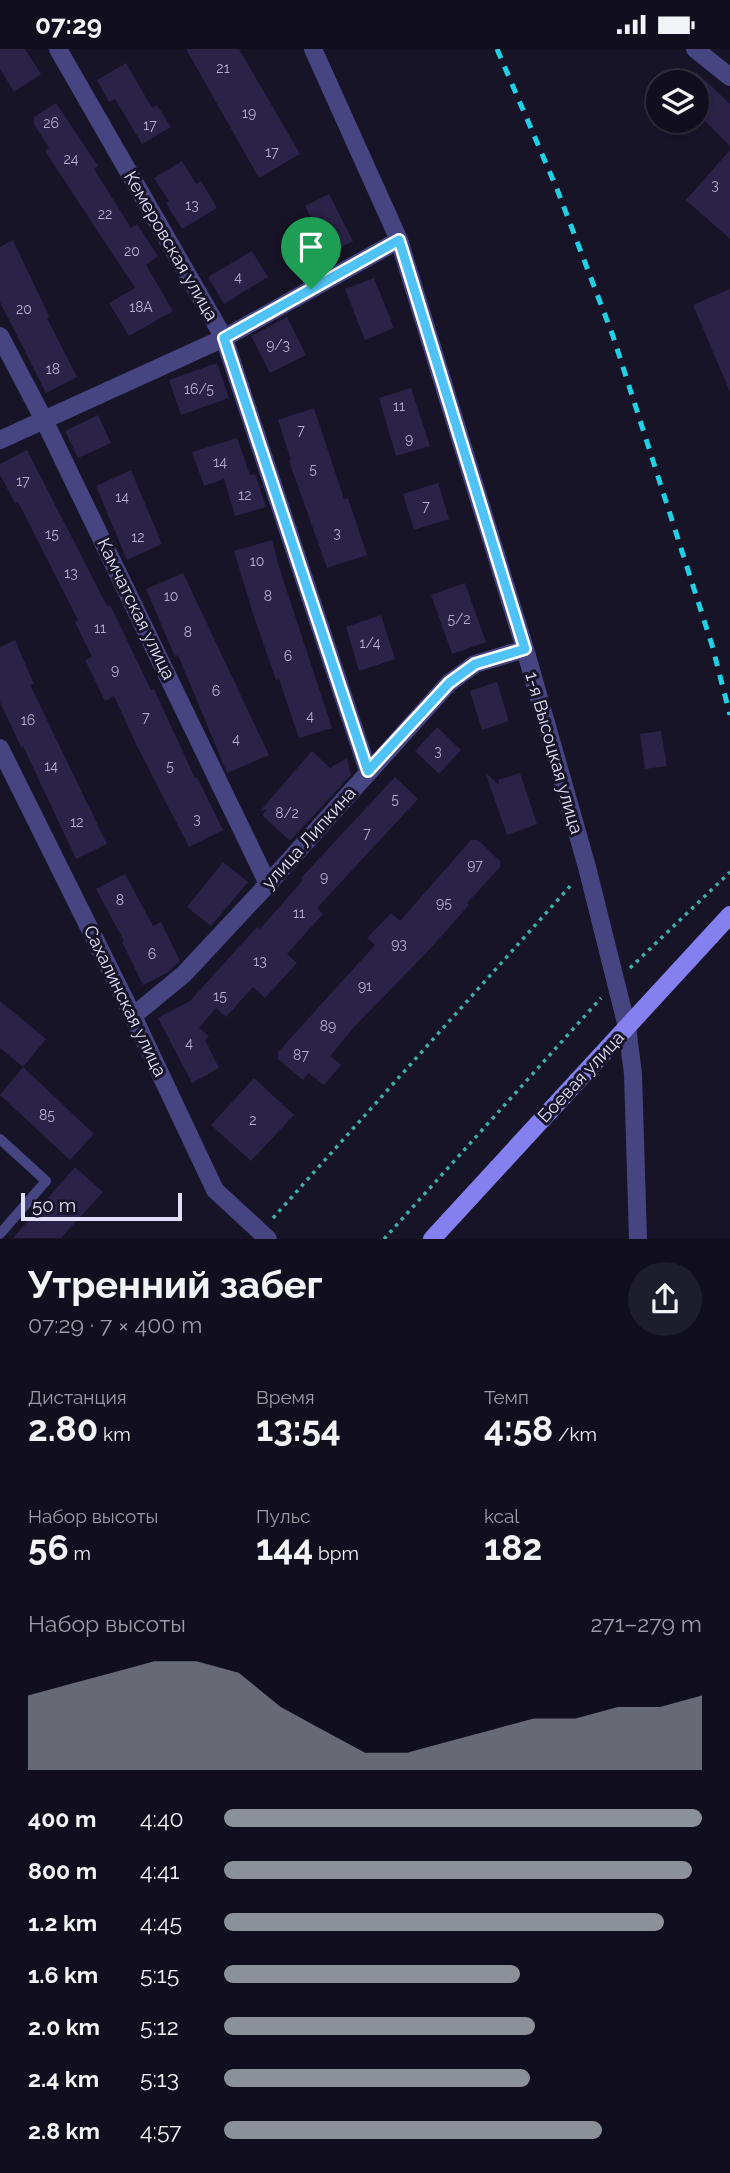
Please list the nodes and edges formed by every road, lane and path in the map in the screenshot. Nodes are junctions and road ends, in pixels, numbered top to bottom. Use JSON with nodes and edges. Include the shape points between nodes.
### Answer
{"nodes":[{"id":1,"x":58,"y":49,"type":"edge"},
{"id":2,"x":313,"y":49,"type":"edge"},
{"id":3,"x":695,"y":49,"type":"edge"},
{"id":4,"x":730,"y":77,"type":"edge"},
{"id":5,"x":399,"y":240,"type":"junction"},
{"id":6,"x":0,"y":336,"type":"edge"},
{"id":7,"x":224,"y":338,"type":"junction"},
{"id":8,"x":44,"y":420,"type":"junction"},
{"id":9,"x":0,"y":440,"type":"edge"},
{"id":10,"x":525,"y":649,"type":"junction"},
{"id":11,"x":0,"y":748,"type":"edge"},
{"id":12,"x":368,"y":771,"type":"junction"},
{"id":13,"x":587,"y":867,"type":"junction"},
{"id":14,"x":730,"y":872,"type":"edge"},
{"id":15,"x":268,"y":884,"type":"junction"},
{"id":16,"x":730,"y":915,"type":"edge"},
{"id":17,"x":615,"y":982,"type":"junction"},
{"id":18,"x":133,"y":1016,"type":"junction"},
{"id":19,"x":626,"y":1027,"type":"junction"},
{"id":20,"x":0,"y":1139,"type":"edge"},
{"id":21,"x":0,"y":1234,"type":"edge"},
{"id":22,"x":264,"y":1235,"type":"edge"},
{"id":23,"x":384,"y":1238,"type":"edge"},
{"id":24,"x":432,"y":1238,"type":"edge"},
{"id":25,"x":638,"y":1238,"type":"edge"}],
"edges":[{"from":1,"to":7,"type":"street","name":"Кемеровская улица"},
{"from":2,"to":5,"type":"street","name":"1-я Высоцкая улица"},
{"from":3,"to":4,"type":"street"},
{"from":5,"to":7,"type":"street"},
{"from":5,"to":10,"type":"street","name":"1-я Высоцкая улица"},
{"from":6,"to":8,"type":"street","name":"Камчатская улица"},
{"from":7,"to":8,"type":"street"},
{"from":7,"to":12,"type":"street","name":"Кемеровская улица"},
{"from":8,"to":9,"type":"street"},
{"from":8,"to":15,"type":"street","name":"Камчатская улица"},
{"from":10,"to":12,"type":"street","name":"улица Липкина","via":[[475,664],[449,683]]},
{"from":10,"to":13,"type":"street","name":"1-я Высоцкая улица"},
{"from":11,"to":18,"type":"street","name":"Сахалинская улица"},
{"from":12,"to":15,"type":"street","name":"улица Липкина"},
{"from":13,"to":17,"type":"street","name":"1-я Высоцкая улица"},
{"from":13,"to":22,"type":"path"},
{"from":14,"to":17,"type":"path"},
{"from":15,"to":18,"type":"street","name":"улица Липкина","via":[[184,974]]},
{"from":16,"to":19,"type":"main road","name":"Боевая улица"},
{"from":17,"to":19,"type":"street","name":"1-я Высоцкая улица"},
{"from":17,"to":23,"type":"path"},
{"from":18,"to":22,"type":"street","name":"Сахалинская улица","via":[[215,1190]]},
{"from":19,"to":24,"type":"main road","name":"Боевая улица"},
{"from":19,"to":25,"type":"street","name":"1-я Высоцкая улица","via":[[633,1074]]},
{"from":20,"to":21,"type":"lane","via":[[46,1181]]}]}
